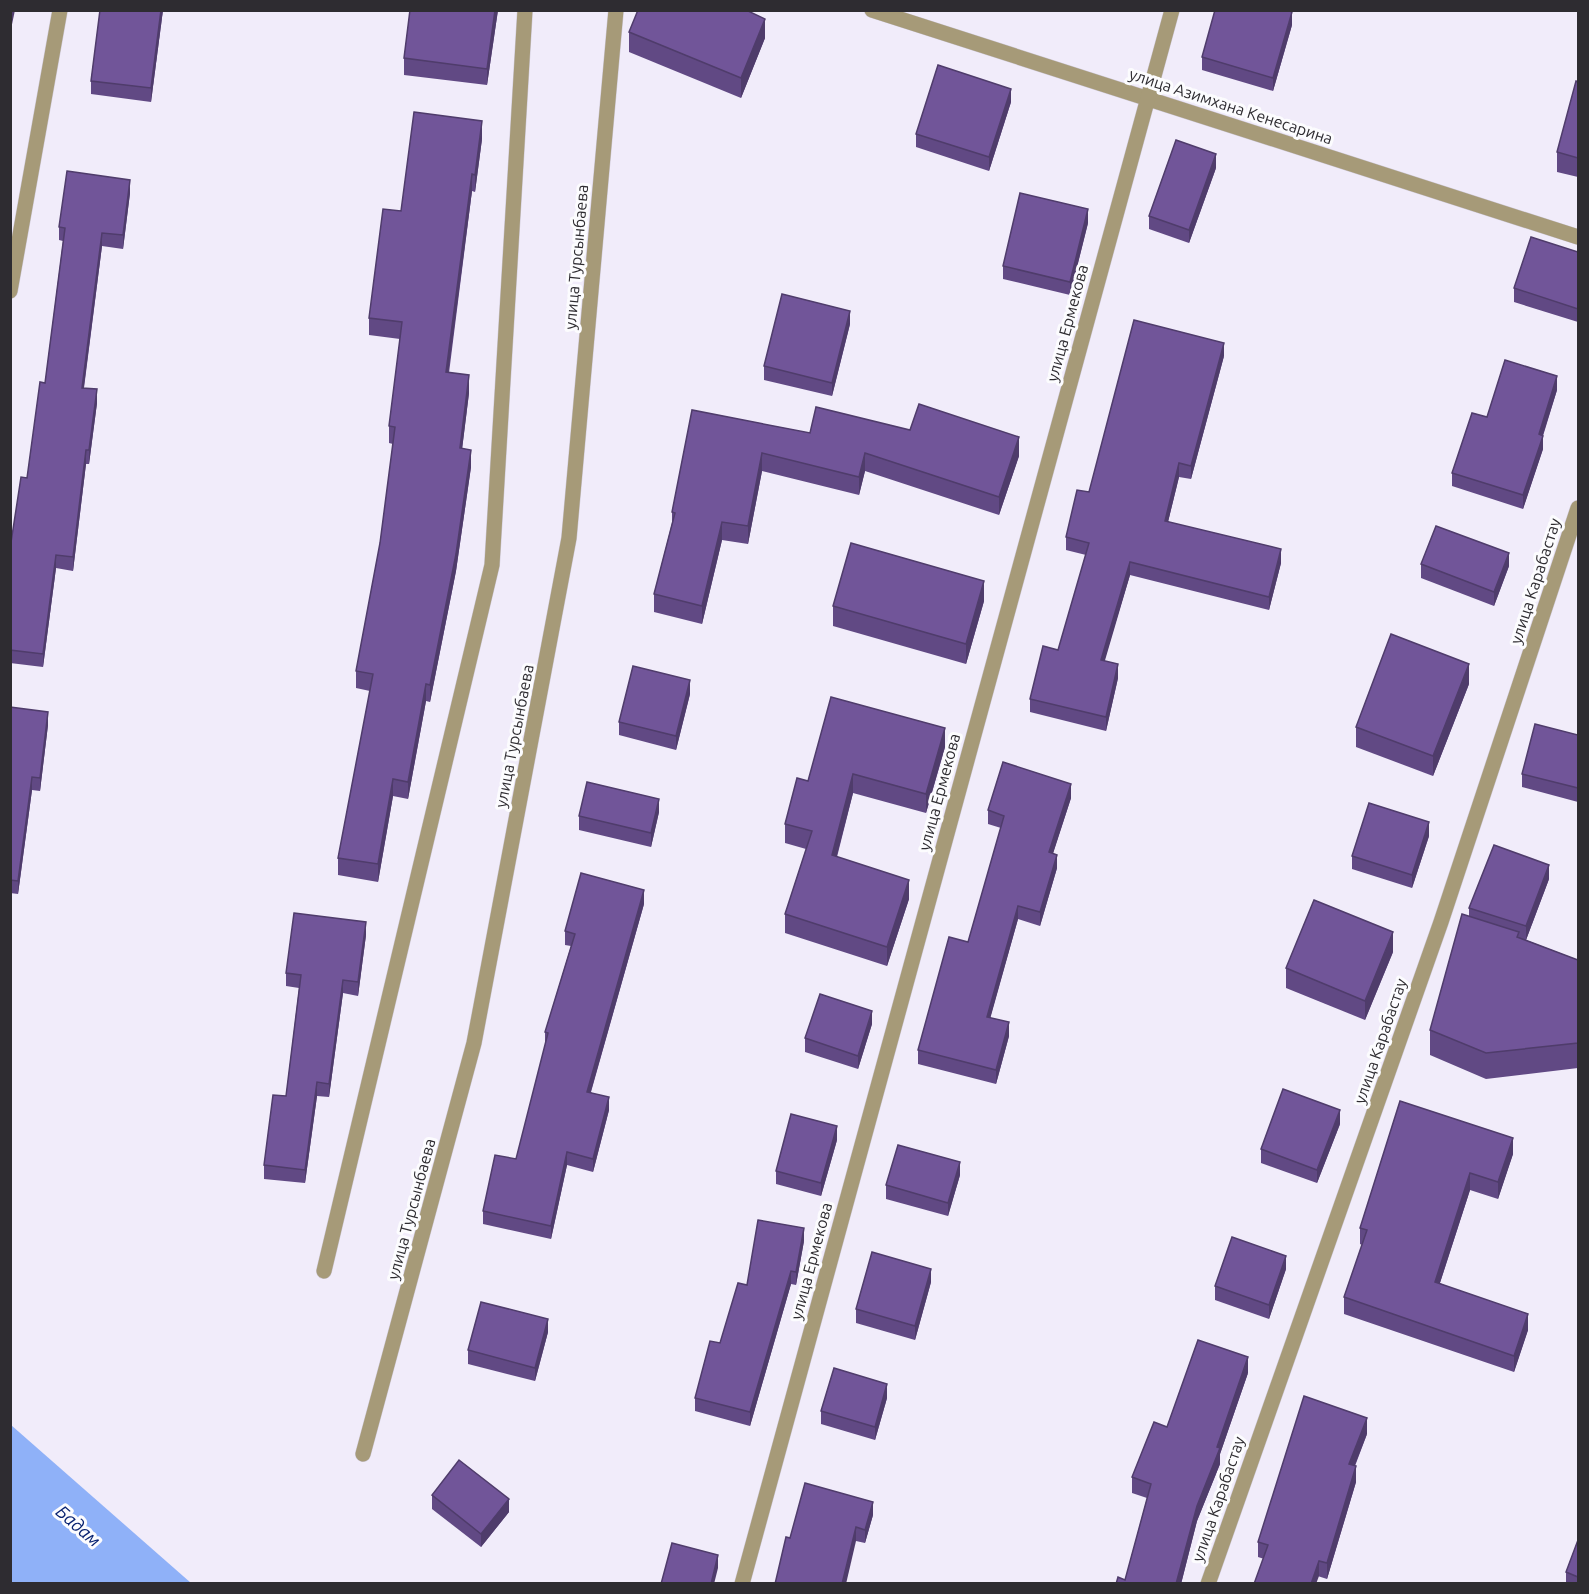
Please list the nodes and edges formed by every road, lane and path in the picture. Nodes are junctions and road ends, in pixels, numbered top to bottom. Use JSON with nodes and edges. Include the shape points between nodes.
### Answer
{"nodes":[{"id":1,"x":60,"y":10,"type":"edge"},
{"id":2,"x":525,"y":10,"type":"edge"},
{"id":3,"x":616,"y":10,"type":"edge"},
{"id":4,"x":872,"y":10,"type":"edge"},
{"id":5,"x":1172,"y":10,"type":"edge"},
{"id":6,"x":1147,"y":98,"type":"junction"},
{"id":7,"x":1578,"y":237,"type":"edge"},
{"id":8,"x":10,"y":291,"type":"edge"},
{"id":9,"x":1578,"y":508,"type":"edge"},
{"id":10,"x":324,"y":1270,"type":"dead end"},
{"id":11,"x":363,"y":1454,"type":"dead end"},
{"id":12,"x":742,"y":1584,"type":"edge"},
{"id":13,"x":1208,"y":1584,"type":"edge"}],
"edges":[{"from":1,"to":8,"type":"street"},
{"from":2,"to":10,"type":"street","via":[[492,565]]},
{"from":3,"to":11,"type":"street","name":"улица Турсынбаева","via":[[569,538],[474,1043]]},
{"from":4,"to":6,"type":"street","name":"улица Азимхана Кенесарина"},
{"from":5,"to":6,"type":"street","name":"улица Ермекова"},
{"from":6,"to":7,"type":"street","name":"улица Азимхана Кенесарина"},
{"from":6,"to":12,"type":"street","name":"улица Ермекова"},
{"from":9,"to":13,"type":"street","name":"улица Карабастау","via":[[1446,924]]}]}
